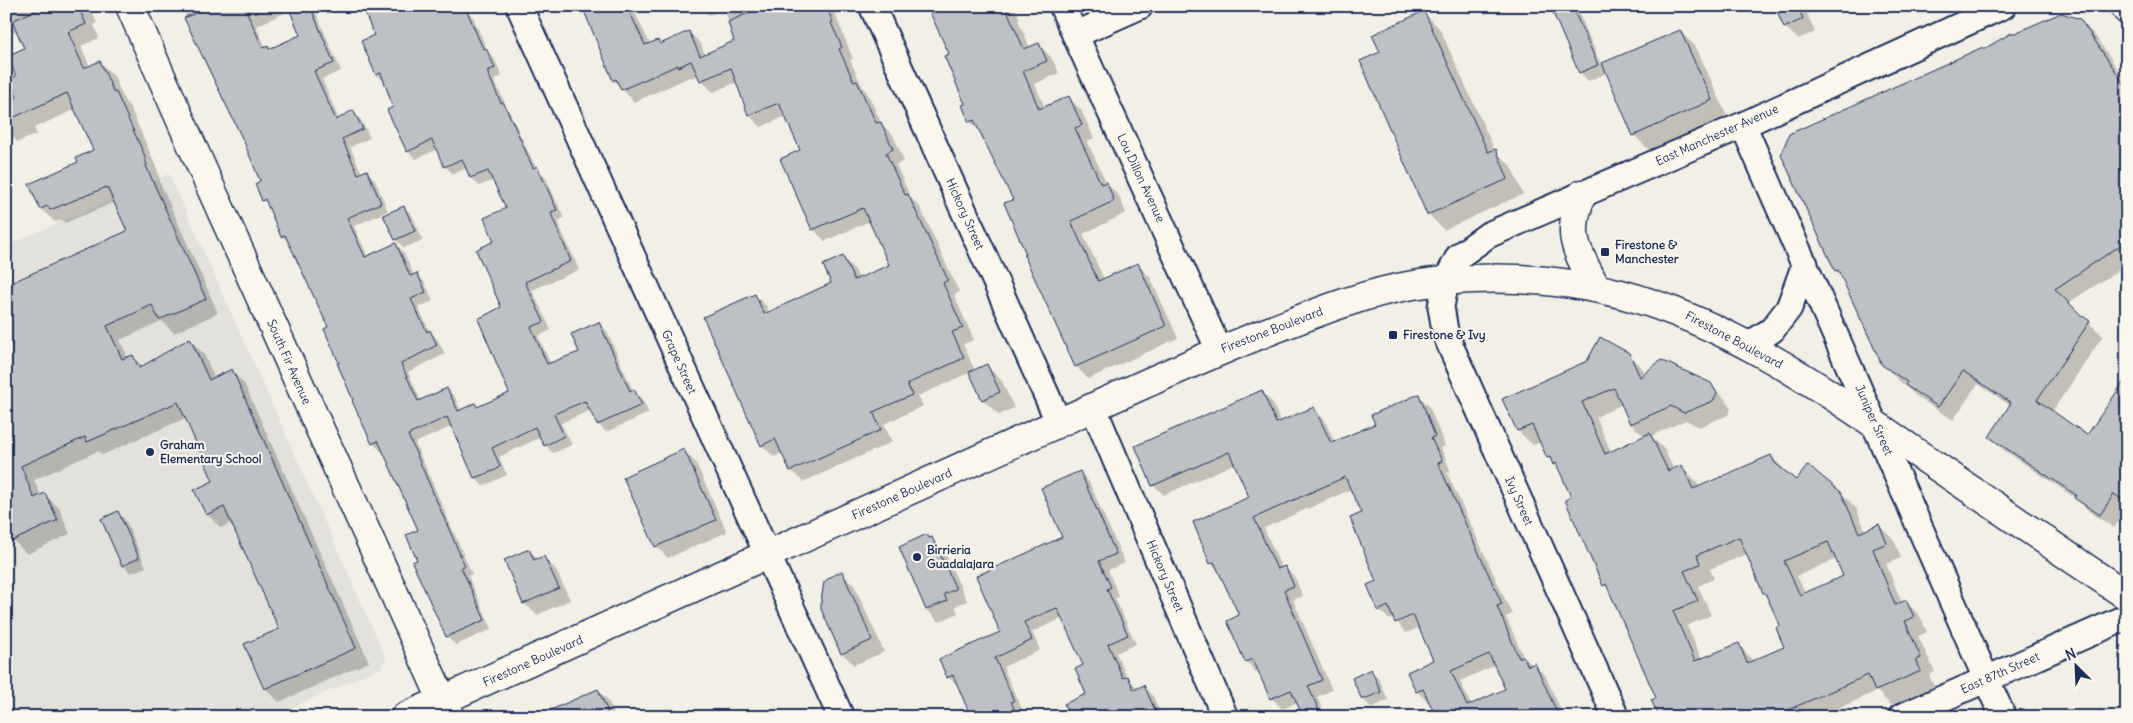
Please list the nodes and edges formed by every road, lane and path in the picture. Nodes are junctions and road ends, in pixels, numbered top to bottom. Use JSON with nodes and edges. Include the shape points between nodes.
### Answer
{"nodes":[{"id":1,"x":130,"y":6,"type":"edge"},
{"id":2,"x":519,"y":6,"type":"edge"},
{"id":3,"x":872,"y":6,"type":"edge"},
{"id":4,"x":1062,"y":6,"type":"edge"},
{"id":5,"x":1140,"y":6,"type":"edge"},
{"id":6,"x":2003,"y":6,"type":"edge"},
{"id":7,"x":2124,"y":6,"type":"edge"},
{"id":8,"x":2127,"y":10,"type":"edge"},
{"id":9,"x":1075,"y":35,"type":"junction"},
{"id":10,"x":1743,"y":125,"type":"junction"},
{"id":11,"x":1582,"y":194,"type":"junction"},
{"id":12,"x":1805,"y":264,"type":"junction"},
{"id":13,"x":1446,"y":281,"type":"junction"},
{"id":14,"x":1596,"y":288,"type":"junction"},
{"id":15,"x":1747,"y":346,"type":"junction"},
{"id":16,"x":1219,"y":350,"type":"junction"},
{"id":17,"x":1093,"y":408,"type":"junction"},
{"id":18,"x":1059,"y":423,"type":"junction"},
{"id":19,"x":1876,"y":426,"type":"junction"},
{"id":20,"x":767,"y":556,"type":"junction"},
{"id":21,"x":2127,"y":596,"type":"edge"},
{"id":22,"x":2127,"y":617,"type":"edge"},
{"id":23,"x":1986,"y":679,"type":"junction"},
{"id":24,"x":447,"y":709,"type":"edge"},
{"id":25,"x":405,"y":717,"type":"edge"},
{"id":26,"x":841,"y":717,"type":"edge"},
{"id":27,"x":1225,"y":717,"type":"edge"},
{"id":28,"x":1616,"y":717,"type":"edge"},
{"id":29,"x":1901,"y":717,"type":"edge"},
{"id":30,"x":2003,"y":717,"type":"edge"}],
"edges":[{"from":1,"to":24,"type":"main road","name":"South Fir Avenue"},
{"from":2,"to":20,"type":"street","name":"Grape Street"},
{"from":3,"to":18,"type":"street","name":"Hickory Street"},
{"from":4,"to":9,"type":"street","name":"Lou Dillon Avenue"},
{"from":5,"to":9,"type":"street"},
{"from":6,"to":10,"type":"street","name":"East Manchester Avenue"},
{"from":7,"to":8,"type":"main road"},
{"from":9,"to":16,"type":"street","name":"Lou Dillon Avenue"},
{"from":10,"to":11,"type":"street","name":"East Manchester Avenue"},
{"from":10,"to":12,"type":"street","name":"Juniper Street"},
{"from":11,"to":13,"type":"street","name":"East Manchester Avenue","via":[[1488,235],[1459,256]]},
{"from":11,"to":14,"type":"main road","via":[[1575,211],[1573,232],[1577,249]]},
{"from":12,"to":15,"type":"street","via":[[1789,308],[1772,330]]},
{"from":12,"to":19,"type":"street","name":"Juniper Street"},
{"from":13,"to":14,"type":"main road","name":"Firestone Boulevard","via":[[1531,280]]},
{"from":13,"to":16,"type":"main road","name":"Firestone Boulevard","via":[[1410,286],[1325,309]]},
{"from":13,"to":28,"type":"street","name":"Ivy Street","via":[[1441,307],[1446,336]]},
{"from":14,"to":15,"type":"main road","name":"Firestone Boulevard","via":[[1682,313]]},
{"from":15,"to":19,"type":"main road","name":"Firestone Boulevard"},
{"from":16,"to":17,"type":"main road","name":"Firestone Boulevard"},
{"from":17,"to":18,"type":"main road","name":"Firestone Boulevard"},
{"from":17,"to":27,"type":"street","name":"Hickory Street"},
{"from":18,"to":20,"type":"main road","name":"Firestone Boulevard"},
{"from":19,"to":21,"type":"main road","name":"Firestone Boulevard"},
{"from":19,"to":23,"type":"street","name":"Juniper Street"},
{"from":20,"to":24,"type":"main road","name":"Firestone Boulevard"},
{"from":20,"to":26,"type":"street","name":"Grape Street"},
{"from":22,"to":23,"type":"street","name":"East 87th Street"},
{"from":23,"to":29,"type":"street","name":"East 87th Street"},
{"from":23,"to":30,"type":"street","name":"Juniper Street"},
{"from":24,"to":25,"type":"main road","name":"Firestone Boulevard"}]}
